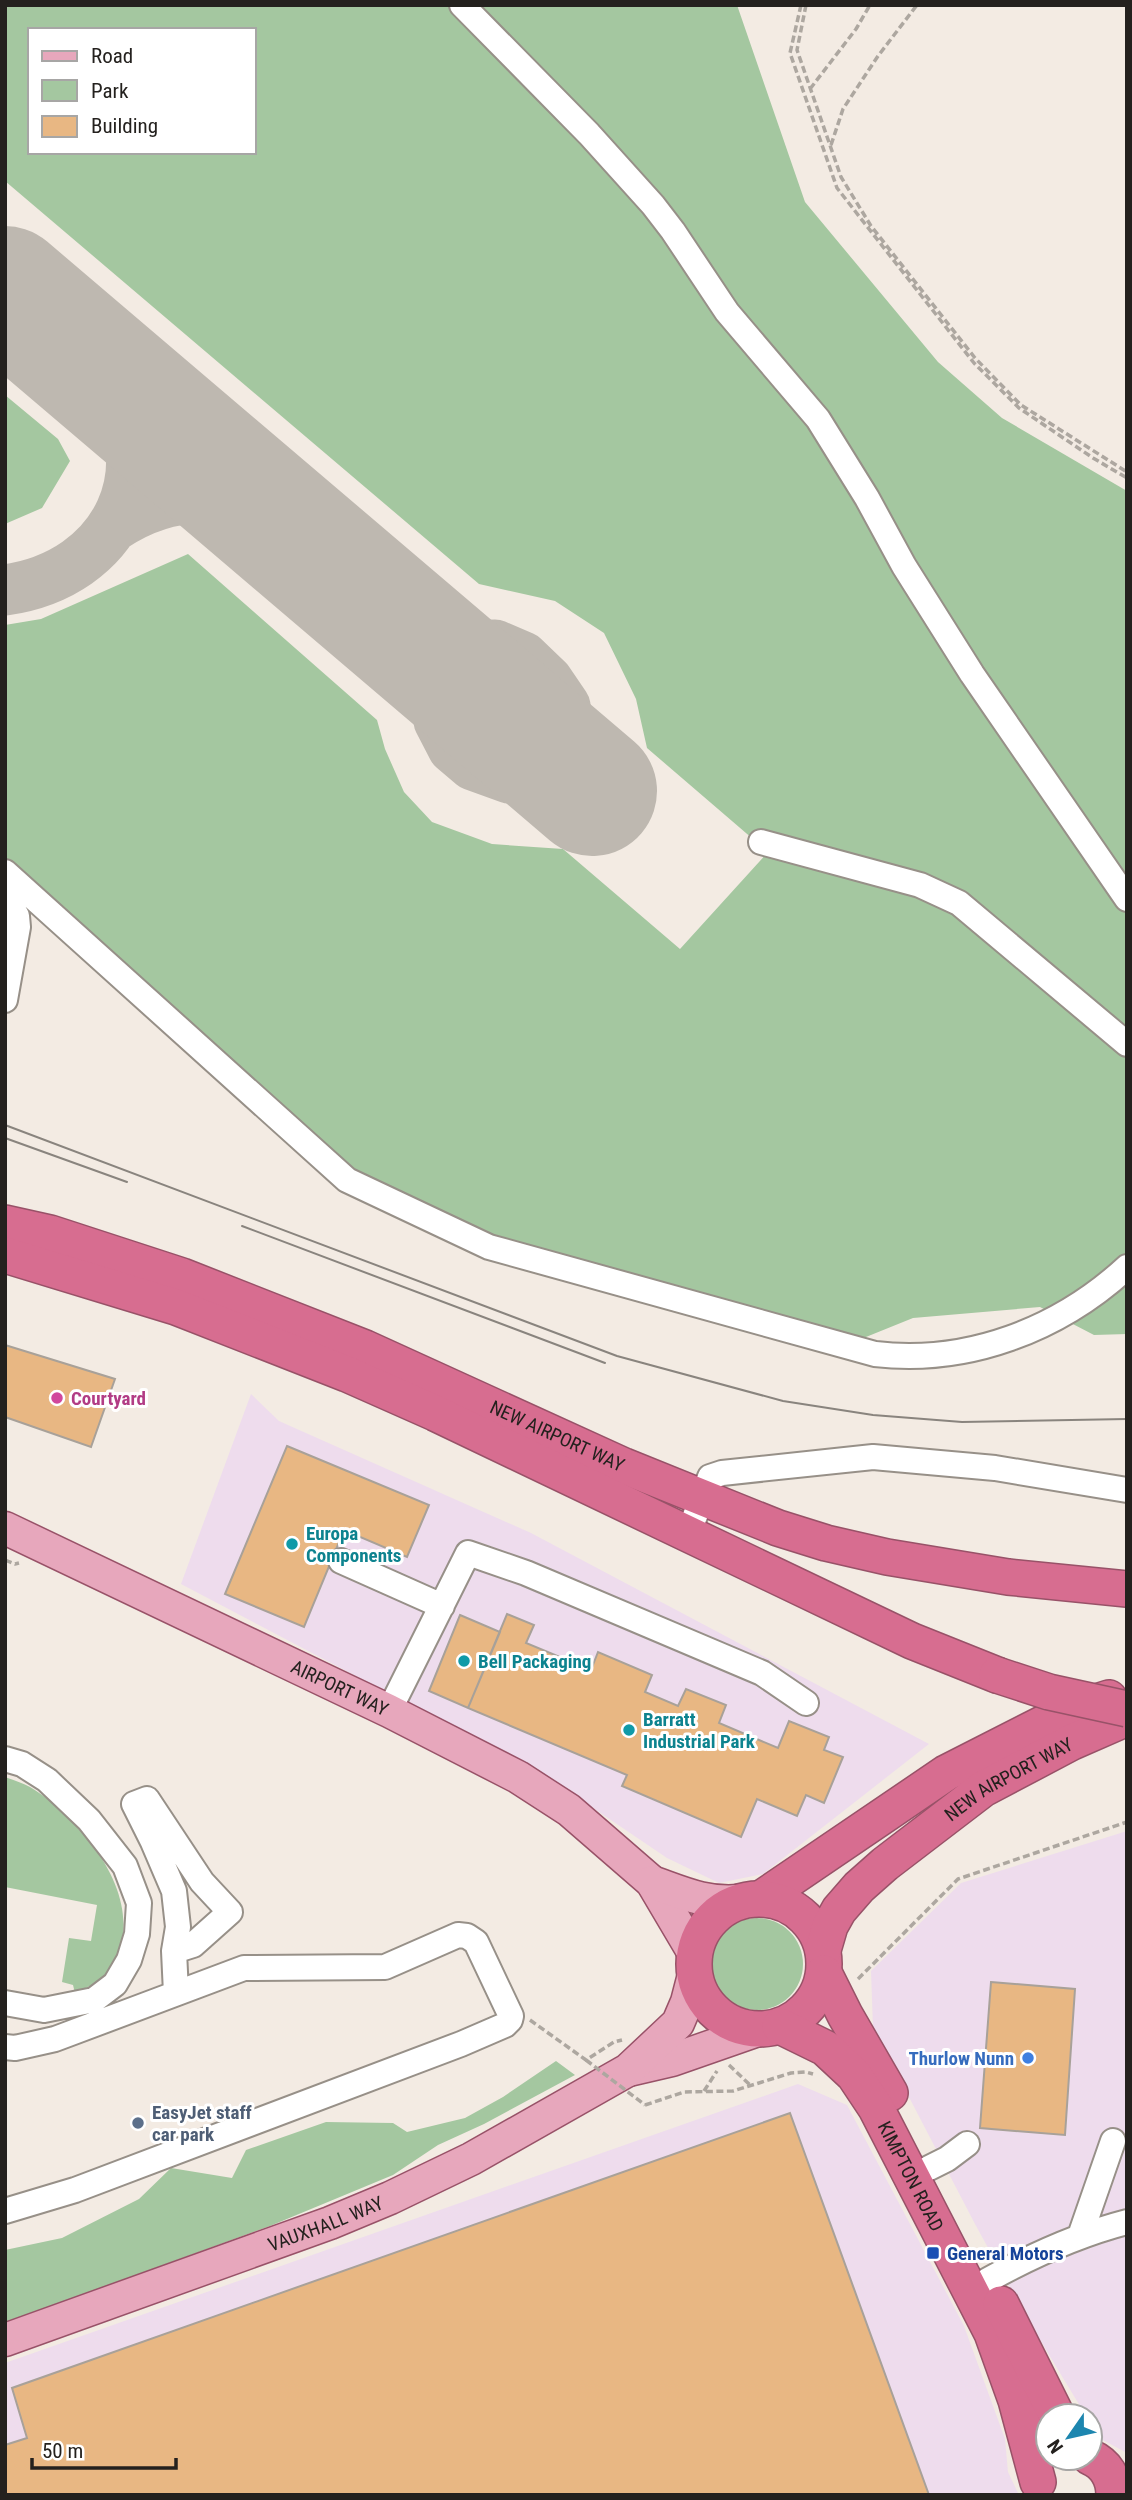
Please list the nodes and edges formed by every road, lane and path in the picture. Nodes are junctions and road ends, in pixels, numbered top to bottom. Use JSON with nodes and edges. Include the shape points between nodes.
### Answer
{"nodes":[{"id":1,"x":462,"y":5,"type":"edge"},
{"id":2,"x":803,"y":5,"type":"edge"},
{"id":3,"x":870,"y":5,"type":"edge"},
{"id":4,"x":917,"y":5,"type":"edge"},
{"id":5,"x":810,"y":89,"type":"junction"},
{"id":6,"x":830,"y":147,"type":"junction"},
{"id":7,"x":1127,"y":472,"type":"edge"},
{"id":8,"x":1127,"y":478,"type":"edge"},
{"id":9,"x":761,"y":842,"type":"dead end"},
{"id":10,"x":5,"y":872,"type":"edge"},
{"id":11,"x":5,"y":895,"type":"edge"},
{"id":12,"x":1127,"y":899,"type":"edge"},
{"id":13,"x":5,"y":1000,"type":"edge"},
{"id":14,"x":1127,"y":1044,"type":"edge"},
{"id":15,"x":5,"y":1223,"type":"edge"},
{"id":16,"x":5,"y":1255,"type":"edge"},
{"id":17,"x":1127,"y":1267,"type":"edge"},
{"id":18,"x":1127,"y":1490,"type":"edge"},
{"id":19,"x":703,"y":1497,"type":"junction"},
{"id":20,"x":5,"y":1528,"type":"edge"},
{"id":21,"x":688,"y":1534,"type":"junction"},
{"id":22,"x":341,"y":1561,"type":"dead end"},
{"id":23,"x":1127,"y":1589,"type":"edge"},
{"id":24,"x":442,"y":1606,"type":"junction"},
{"id":25,"x":1127,"y":1692,"type":"edge"},
{"id":26,"x":806,"y":1703,"type":"dead end"},
{"id":27,"x":1127,"y":1709,"type":"edge"},
{"id":28,"x":389,"y":1711,"type":"junction"},
{"id":29,"x":1127,"y":1718,"type":"edge"},
{"id":30,"x":5,"y":1759,"type":"edge"},
{"id":31,"x":1127,"y":1822,"type":"edge"},
{"id":32,"x":652,"y":1882,"type":"junction"},
{"id":33,"x":751,"y":1900,"type":"junction"},
{"id":34,"x":174,"y":1951,"type":"junction"},
{"id":35,"x":694,"y":1964,"type":"junction"},
{"id":36,"x":835,"y":1967,"type":"junction"},
{"id":37,"x":176,"y":1993,"type":"junction"},
{"id":38,"x":5,"y":2003,"type":"edge"},
{"id":39,"x":511,"y":2016,"type":"junction"},
{"id":40,"x":769,"y":2028,"type":"junction"},
{"id":41,"x":614,"y":2042,"type":"dead end"},
{"id":42,"x":5,"y":2047,"type":"edge"},
{"id":43,"x":586,"y":2060,"type":"junction"},
{"id":44,"x":628,"y":2070,"type":"junction"},
{"id":45,"x":806,"y":2072,"type":"dead end"},
{"id":46,"x":750,"y":2085,"type":"junction"},
{"id":47,"x":704,"y":2092,"type":"junction"},
{"id":48,"x":1113,"y":2141,"type":"dead end"},
{"id":49,"x":967,"y":2144,"type":"dead end"},
{"id":50,"x":929,"y":2168,"type":"junction"},
{"id":51,"x":5,"y":2211,"type":"edge"},
{"id":52,"x":1127,"y":2222,"type":"edge"},
{"id":53,"x":1080,"y":2236,"type":"junction"},
{"id":54,"x":988,"y":2280,"type":"junction"},
{"id":55,"x":5,"y":2340,"type":"edge"},
{"id":56,"x":1050,"y":2402,"type":"edge"},
{"id":57,"x":1104,"y":2468,"type":"edge"},
{"id":58,"x":1045,"y":2478,"type":"edge"},
{"id":59,"x":1118,"y":2489,"type":"edge"}],
"edges":[{"from":1,"to":12,"type":"lane","via":[[653,205],[727,312],[818,419],[972,674]]},
{"from":2,"to":5,"type":"path","via":[[797,50]]},
{"from":2,"to":8,"type":"path","via":[[790,53],[836,188],[974,363],[1019,408]]},
{"from":3,"to":5,"type":"path"},
{"from":4,"to":6,"type":"path","via":[[843,109]]},
{"from":5,"to":6,"type":"path"},
{"from":6,"to":7,"type":"path","via":[[841,177],[871,226],[975,358],[1021,405]]},
{"from":9,"to":14,"type":"lane","via":[[920,885],[959,903]]},
{"from":10,"to":17,"type":"lane","via":[[348,1180],[489,1247],[891,1356],[962,1352],[1018,1335],[1082,1303]]},
{"from":11,"to":13,"type":"lane","via":[[18,927]]},
{"from":15,"to":19,"type":"highway","name":"NEW AIRPORT WAY","via":[[182,1276],[365,1348],[624,1466]]},
{"from":16,"to":21,"type":"highway","name":"NEW AIRPORT WAY","via":[[176,1307],[347,1374]]},
{"from":18,"to":19,"type":"lane","via":[[995,1468],[873,1457],[722,1473],[710,1477]]},
{"from":19,"to":21,"type":"lane"},
{"from":19,"to":23,"type":"highway","name":"NEW AIRPORT WAY","via":[[778,1528],[887,1557],[1008,1577]]},
{"from":20,"to":28,"type":"main road","name":"AIRPORT WAY"},
{"from":21,"to":27,"type":"highway","name":"NEW AIRPORT WAY","bridge":true,"via":[[912,1641],[997,1675]]},
{"from":22,"to":24,"type":"lane"},
{"from":24,"to":26,"type":"lane","via":[[468,1553],[762,1673]]},
{"from":24,"to":28,"type":"lane"},
{"from":25,"to":33,"type":"highway","name":"NEW AIRPORT WAY","via":[[1068,1711],[946,1773]]},
{"from":28,"to":32,"type":"main road","name":"AIRPORT WAY","via":[[518,1777],[569,1810]]},
{"from":29,"to":36,"type":"highway","name":"NEW AIRPORT WAY","via":[[983,1789],[859,1887],[830,1926]]},
{"from":30,"to":38,"type":"lane","via":[[47,1780],[89,1820],[125,1867],[139,1903],[137,1934],[116,1984],[94,2000],[44,2011]]},
{"from":31,"to":36,"type":"path","via":[[958,1879]]},
{"from":32,"to":33,"type":"main road","name":"AIRPORT WAY","via":[[718,1903]]},
{"from":32,"to":35,"type":"main road","name":"AIRPORT WAY"},
{"from":33,"to":35,"type":"highway","via":[[723,1909],[710,1921],[700,1936]]},
{"from":33,"to":36,"type":"highway","via":[[783,1903],[801,1914],[816,1930]]},
{"from":34,"to":34,"type":"lane","via":[[178,1927],[174,1891],[134,1804],[147,1799],[202,1882],[229,1912],[193,1945]]},
{"from":34,"to":37,"type":"lane"},
{"from":35,"to":40,"type":"highway","via":[[700,1992],[717,2013],[740,2027]]},
{"from":35,"to":44,"type":"main road","name":"VAUXHALL WAY","via":[[678,2023]]},
{"from":36,"to":40,"type":"highway","via":[[810,2006],[796,2018]]},
{"from":36,"to":50,"type":"highway","name":"KIMPTON ROAD"},
{"from":37,"to":39,"type":"lane","via":[[244,1968],[385,1968],[467,1936],[476,1942]]},
{"from":37,"to":42,"type":"lane","via":[[55,2039]]},
{"from":39,"to":43,"type":"path","via":[[534,2021]]},
{"from":39,"to":51,"type":"lane","via":[[505,2025],[461,2044],[75,2190]]},
{"from":40,"to":44,"type":"main road","name":"VAUXHALL WAY"},
{"from":40,"to":58,"type":"highway","name":"KIMPTON ROAD","via":[[825,2048],[854,2075],[876,2108],[992,2333]]},
{"from":41,"to":43,"type":"path"},
{"from":43,"to":47,"type":"path","bridge":true,"via":[[645,2105],[684,2092]]},
{"from":44,"to":55,"type":"main road","name":"VAUXHALL WAY","via":[[471,2159],[390,2198],[330,2224]]},
{"from":45,"to":46,"type":"path"},
{"from":46,"to":47,"type":"path"},
{"from":46,"to":47,"type":"path","via":[[723,2060]]},
{"from":48,"to":53,"type":"lane"},
{"from":49,"to":50,"type":"lane"},
{"from":50,"to":54,"type":"highway","name":"KIMPTON ROAD"},
{"from":52,"to":53,"type":"lane"},
{"from":53,"to":54,"type":"lane"},
{"from":54,"to":56,"type":"highway","name":"KIMPTON ROAD"},
{"from":57,"to":59,"type":"highway"}]}
